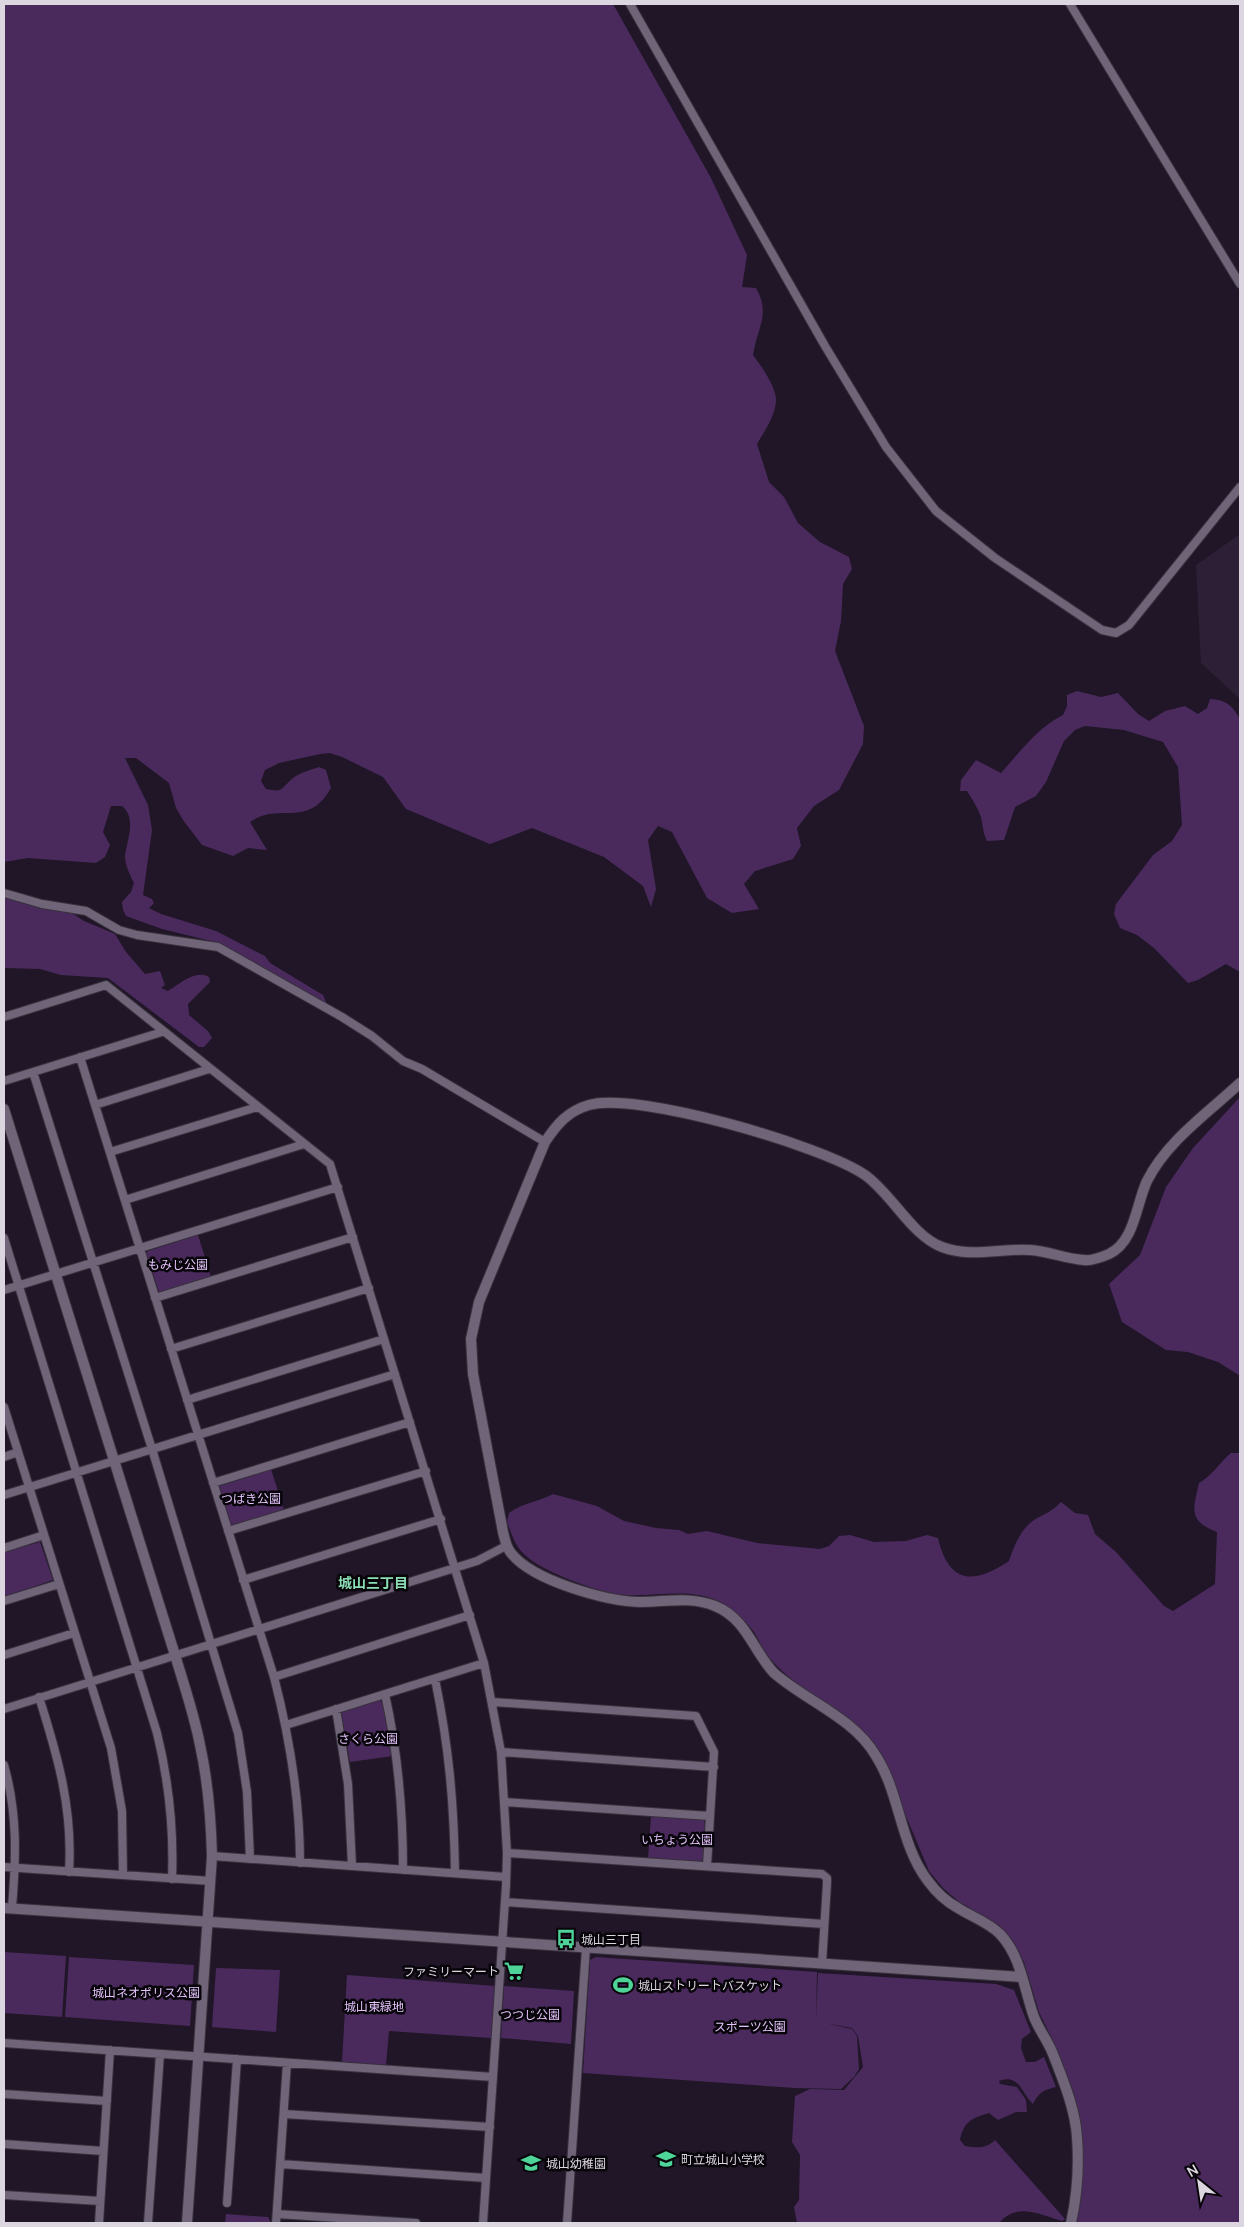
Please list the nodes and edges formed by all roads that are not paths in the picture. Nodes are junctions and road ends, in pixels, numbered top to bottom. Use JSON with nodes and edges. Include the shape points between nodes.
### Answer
{"nodes":[{"id":1,"x":630,"y":4,"type":"edge"},
{"id":2,"x":1070,"y":4,"type":"edge"},
{"id":3,"x":1240,"y":284,"type":"edge"},
{"id":4,"x":1240,"y":487,"type":"edge"},
{"id":5,"x":4,"y":893,"type":"edge"},
{"id":6,"x":4,"y":1017,"type":"edge"},
{"id":7,"x":162,"y":1032,"type":"junction"},
{"id":8,"x":80,"y":1057,"type":"junction"},
{"id":9,"x":209,"y":1069,"type":"junction"},
{"id":10,"x":32,"y":1072,"type":"junction"},
{"id":11,"x":4,"y":1081,"type":"edge"},
{"id":12,"x":1240,"y":1084,"type":"edge"},
{"id":13,"x":95,"y":1105,"type":"junction"},
{"id":14,"x":257,"y":1107,"type":"junction"},
{"id":15,"x":4,"y":1109,"type":"edge"},
{"id":16,"x":545,"y":1142,"type":"junction"},
{"id":17,"x":304,"y":1144,"type":"junction"},
{"id":18,"x":110,"y":1152,"type":"junction"},
{"id":19,"x":338,"y":1187,"type":"junction"},
{"id":20,"x":125,"y":1200,"type":"junction"},
{"id":21,"x":353,"y":1237,"type":"junction"},
{"id":22,"x":4,"y":1238,"type":"edge"},
{"id":23,"x":140,"y":1248,"type":"junction"},
{"id":24,"x":92,"y":1262,"type":"junction"},
{"id":25,"x":55,"y":1274,"type":"junction"},
{"id":26,"x":18,"y":1285,"type":"junction"},
{"id":27,"x":369,"y":1288,"type":"junction"},
{"id":28,"x":4,"y":1290,"type":"edge"},
{"id":29,"x":155,"y":1298,"type":"junction"},
{"id":30,"x":384,"y":1339,"type":"junction"},
{"id":31,"x":171,"y":1349,"type":"junction"},
{"id":32,"x":395,"y":1374,"type":"junction"},
{"id":33,"x":187,"y":1400,"type":"junction"},
{"id":34,"x":4,"y":1407,"type":"edge"},
{"id":35,"x":410,"y":1422,"type":"junction"},
{"id":36,"x":197,"y":1435,"type":"junction"},
{"id":37,"x":152,"y":1449,"type":"junction"},
{"id":38,"x":18,"y":1452,"type":"junction"},
{"id":39,"x":4,"y":1457,"type":"edge"},
{"id":40,"x":114,"y":1461,"type":"junction"},
{"id":41,"x":426,"y":1471,"type":"junction"},
{"id":42,"x":77,"y":1472,"type":"junction"},
{"id":43,"x":213,"y":1483,"type":"junction"},
{"id":44,"x":29,"y":1487,"type":"junction"},
{"id":45,"x":4,"y":1495,"type":"edge"},
{"id":46,"x":441,"y":1519,"type":"junction"},
{"id":47,"x":228,"y":1531,"type":"junction"},
{"id":48,"x":44,"y":1535,"type":"junction"},
{"id":49,"x":506,"y":1546,"type":"junction"},
{"id":50,"x":4,"y":1548,"type":"edge"},
{"id":51,"x":456,"y":1568,"type":"junction"},
{"id":52,"x":244,"y":1580,"type":"junction"},
{"id":53,"x":59,"y":1584,"type":"junction"},
{"id":54,"x":4,"y":1601,"type":"edge"},
{"id":55,"x":470,"y":1615,"type":"junction"},
{"id":56,"x":258,"y":1629,"type":"junction"},
{"id":57,"x":74,"y":1633,"type":"junction"},
{"id":58,"x":211,"y":1644,"type":"junction"},
{"id":59,"x":4,"y":1655,"type":"edge"},
{"id":60,"x":175,"y":1655,"type":"junction"},
{"id":61,"x":484,"y":1663,"type":"junction"},
{"id":62,"x":137,"y":1667,"type":"junction"},
{"id":63,"x":274,"y":1677,"type":"junction"},
{"id":64,"x":434,"y":1679,"type":"junction"},
{"id":65,"x":90,"y":1682,"type":"junction"},
{"id":66,"x":385,"y":1694,"type":"junction"},
{"id":67,"x":39,"y":1697,"type":"junction"},
{"id":68,"x":493,"y":1702,"type":"junction"},
{"id":69,"x":4,"y":1708,"type":"edge"},
{"id":70,"x":336,"y":1709,"type":"junction"},
{"id":71,"x":286,"y":1724,"type":"junction"},
{"id":72,"x":501,"y":1752,"type":"junction"},
{"id":73,"x":4,"y":1765,"type":"edge"},
{"id":74,"x":714,"y":1767,"type":"junction"},
{"id":75,"x":505,"y":1802,"type":"junction"},
{"id":76,"x":710,"y":1816,"type":"junction"},
{"id":77,"x":507,"y":1852,"type":"junction"},
{"id":78,"x":212,"y":1856,"type":"junction"},
{"id":79,"x":250,"y":1859,"type":"junction"},
{"id":80,"x":300,"y":1863,"type":"junction"},
{"id":81,"x":352,"y":1866,"type":"junction"},
{"id":82,"x":707,"y":1866,"type":"junction"},
{"id":83,"x":4,"y":1868,"type":"edge"},
{"id":84,"x":16,"y":1868,"type":"junction"},
{"id":85,"x":403,"y":1870,"type":"junction"},
{"id":86,"x":69,"y":1872,"type":"junction"},
{"id":87,"x":455,"y":1873,"type":"junction"},
{"id":88,"x":122,"y":1875,"type":"junction"},
{"id":89,"x":506,"y":1877,"type":"junction"},
{"id":90,"x":172,"y":1879,"type":"junction"},
{"id":91,"x":211,"y":1881,"type":"junction"},
{"id":92,"x":505,"y":1902,"type":"junction"},
{"id":93,"x":8,"y":1908,"type":"edge"},
{"id":94,"x":207,"y":1922,"type":"junction"},
{"id":95,"x":824,"y":1924,"type":"junction"},
{"id":96,"x":502,"y":1942,"type":"junction"},
{"id":97,"x":586,"y":1948,"type":"junction"},
{"id":98,"x":822,"y":1964,"type":"junction"},
{"id":99,"x":1021,"y":1977,"type":"junction"},
{"id":100,"x":4,"y":2043,"type":"edge"},
{"id":101,"x":110,"y":2050,"type":"junction"},
{"id":102,"x":160,"y":2054,"type":"junction"},
{"id":103,"x":199,"y":2057,"type":"junction"},
{"id":104,"x":237,"y":2059,"type":"junction"},
{"id":105,"x":287,"y":2063,"type":"junction"},
{"id":106,"x":493,"y":2077,"type":"junction"},
{"id":107,"x":4,"y":2094,"type":"edge"},
{"id":108,"x":107,"y":2101,"type":"junction"},
{"id":109,"x":284,"y":2114,"type":"junction"},
{"id":110,"x":490,"y":2127,"type":"junction"},
{"id":111,"x":4,"y":2144,"type":"edge"},
{"id":112,"x":103,"y":2151,"type":"junction"},
{"id":113,"x":280,"y":2164,"type":"junction"},
{"id":114,"x":486,"y":2178,"type":"junction"},
{"id":115,"x":4,"y":2195,"type":"edge"},
{"id":116,"x":100,"y":2201,"type":"junction"},
{"id":117,"x":227,"y":2203,"type":"dead end"},
{"id":118,"x":277,"y":2214,"type":"junction"},
{"id":119,"x":99,"y":2223,"type":"edge"},
{"id":120,"x":148,"y":2223,"type":"edge"},
{"id":121,"x":187,"y":2223,"type":"edge"},
{"id":122,"x":276,"y":2223,"type":"edge"},
{"id":123,"x":416,"y":2223,"type":"edge"},
{"id":124,"x":483,"y":2223,"type":"edge"},
{"id":125,"x":568,"y":2223,"type":"edge"},
{"id":126,"x":1071,"y":2223,"type":"edge"}],
"edges":[{"from":1,"to":4,"type":"street","via":[[825,346],[886,447],[936,511],[988,552],[1102,630],[1116,633],[1129,625]]},
{"from":2,"to":3,"type":"street"},
{"from":5,"to":16,"type":"street","via":[[42,904],[86,911],[136,936],[218,947],[342,1017],[403,1060]]},
{"from":6,"to":7,"type":"street","via":[[106,985]]},
{"from":7,"to":8,"type":"street"},
{"from":7,"to":9,"type":"street"},
{"from":8,"to":10,"type":"street"},
{"from":8,"to":13,"type":"street"},
{"from":9,"to":13,"type":"street"},
{"from":9,"to":14,"type":"street"},
{"from":10,"to":11,"type":"street"},
{"from":10,"to":24,"type":"street"},
{"from":12,"to":16,"type":"street","via":[[1183,1135],[1158,1163],[1122,1244],[1106,1255],[1086,1261],[1031,1250],[968,1252],[942,1248],[918,1230],[883,1189],[845,1163],[691,1114],[619,1102],[590,1105],[566,1116]]},
{"from":13,"to":18,"type":"street"},
{"from":14,"to":17,"type":"street"},
{"from":14,"to":18,"type":"street"},
{"from":15,"to":25,"type":"street"},
{"from":16,"to":49,"type":"street","via":[[479,1302],[471,1339],[473,1374]]},
{"from":17,"to":19,"type":"street","via":[[330,1164]]},
{"from":17,"to":20,"type":"street"},
{"from":18,"to":20,"type":"street"},
{"from":19,"to":21,"type":"street"},
{"from":19,"to":23,"type":"street"},
{"from":20,"to":23,"type":"street"},
{"from":21,"to":27,"type":"street"},
{"from":21,"to":29,"type":"street"},
{"from":22,"to":26,"type":"street"},
{"from":23,"to":24,"type":"street"},
{"from":23,"to":29,"type":"street"},
{"from":24,"to":25,"type":"street"},
{"from":24,"to":37,"type":"street"},
{"from":25,"to":26,"type":"street"},
{"from":25,"to":40,"type":"street"},
{"from":26,"to":28,"type":"street"},
{"from":26,"to":42,"type":"street"},
{"from":27,"to":30,"type":"street"},
{"from":27,"to":31,"type":"street"},
{"from":29,"to":31,"type":"street"},
{"from":30,"to":32,"type":"street"},
{"from":30,"to":33,"type":"street"},
{"from":31,"to":33,"type":"street"},
{"from":32,"to":35,"type":"street"},
{"from":32,"to":36,"type":"street"},
{"from":33,"to":36,"type":"street"},
{"from":34,"to":38,"type":"street"},
{"from":35,"to":41,"type":"street"},
{"from":35,"to":43,"type":"street"},
{"from":36,"to":37,"type":"street"},
{"from":36,"to":43,"type":"street"},
{"from":37,"to":40,"type":"street"},
{"from":37,"to":58,"type":"street"},
{"from":38,"to":39,"type":"street"},
{"from":38,"to":44,"type":"street"},
{"from":40,"to":42,"type":"street"},
{"from":40,"to":60,"type":"street"},
{"from":41,"to":46,"type":"street"},
{"from":41,"to":47,"type":"street"},
{"from":42,"to":44,"type":"street"},
{"from":42,"to":62,"type":"street"},
{"from":43,"to":47,"type":"street"},
{"from":44,"to":45,"type":"street"},
{"from":44,"to":48,"type":"street"},
{"from":46,"to":51,"type":"street"},
{"from":46,"to":52,"type":"street"},
{"from":47,"to":52,"type":"street"},
{"from":48,"to":50,"type":"street"},
{"from":48,"to":53,"type":"street"},
{"from":49,"to":51,"type":"street"},
{"from":49,"to":99,"type":"street","via":[[511,1554],[539,1574],[606,1598],[641,1602],[691,1600],[716,1606],[730,1615],[751,1636],[774,1673],[866,1742],[881,1764],[922,1873],[948,1902],[1000,1934],[1015,1956]]},
{"from":51,"to":55,"type":"street"},
{"from":51,"to":56,"type":"street"},
{"from":52,"to":56,"type":"street"},
{"from":53,"to":54,"type":"street"},
{"from":53,"to":57,"type":"street"},
{"from":55,"to":61,"type":"street"},
{"from":55,"to":63,"type":"street"},
{"from":56,"to":58,"type":"street"},
{"from":56,"to":63,"type":"street"},
{"from":57,"to":59,"type":"street"},
{"from":57,"to":65,"type":"street"},
{"from":58,"to":60,"type":"street"},
{"from":58,"to":79,"type":"street","via":[[241,1752],[247,1792]]},
{"from":60,"to":62,"type":"street"},
{"from":60,"to":78,"type":"street","via":[[200,1746],[211,1821]]},
{"from":61,"to":64,"type":"street"},
{"from":61,"to":68,"type":"street"},
{"from":62,"to":65,"type":"street"},
{"from":62,"to":90,"type":"street","via":[[168,1781]]},
{"from":63,"to":71,"type":"street"},
{"from":64,"to":66,"type":"street"},
{"from":64,"to":87,"type":"street","via":[[451,1773]]},
{"from":65,"to":67,"type":"street"},
{"from":65,"to":88,"type":"street","via":[[117,1777],[123,1828]]},
{"from":66,"to":70,"type":"street"},
{"from":66,"to":85,"type":"street","via":[[401,1791]]},
{"from":67,"to":69,"type":"street"},
{"from":67,"to":86,"type":"street","via":[[64,1787],[69,1828]]},
{"from":68,"to":72,"type":"street"},
{"from":68,"to":74,"type":"street","via":[[696,1716],[714,1752]]},
{"from":70,"to":71,"type":"street"},
{"from":70,"to":81,"type":"street","via":[[348,1784]]},
{"from":71,"to":80,"type":"street","via":[[297,1790]]},
{"from":72,"to":74,"type":"street"},
{"from":72,"to":75,"type":"street"},
{"from":73,"to":84,"type":"street","via":[[15,1815]]},
{"from":74,"to":76,"type":"street"},
{"from":75,"to":76,"type":"street"},
{"from":75,"to":77,"type":"street"},
{"from":76,"to":82,"type":"street"},
{"from":77,"to":82,"type":"street"},
{"from":77,"to":89,"type":"street"},
{"from":78,"to":79,"type":"street"},
{"from":78,"to":91,"type":"street"},
{"from":79,"to":80,"type":"street"},
{"from":80,"to":81,"type":"street"},
{"from":81,"to":85,"type":"street"},
{"from":82,"to":95,"type":"street","via":[[822,1874],[827,1878]]},
{"from":83,"to":84,"type":"street"},
{"from":84,"to":86,"type":"street"},
{"from":84,"to":93,"type":"street"},
{"from":85,"to":87,"type":"street"},
{"from":86,"to":88,"type":"street"},
{"from":87,"to":89,"type":"street"},
{"from":88,"to":90,"type":"street"},
{"from":89,"to":92,"type":"street"},
{"from":90,"to":91,"type":"street"},
{"from":91,"to":94,"type":"street"},
{"from":92,"to":95,"type":"street"},
{"from":92,"to":96,"type":"street"},
{"from":93,"to":94,"type":"street"},
{"from":94,"to":96,"type":"street"},
{"from":94,"to":103,"type":"street"},
{"from":95,"to":98,"type":"street"},
{"from":96,"to":97,"type":"street"},
{"from":96,"to":106,"type":"street"},
{"from":97,"to":98,"type":"street"},
{"from":97,"to":125,"type":"street"},
{"from":98,"to":99,"type":"street"},
{"from":99,"to":126,"type":"street","via":[[1071,2105],[1077,2137]]},
{"from":100,"to":101,"type":"street"},
{"from":101,"to":102,"type":"street"},
{"from":101,"to":108,"type":"street"},
{"from":102,"to":103,"type":"street"},
{"from":102,"to":120,"type":"street"},
{"from":103,"to":104,"type":"street"},
{"from":103,"to":121,"type":"street"},
{"from":104,"to":105,"type":"street"},
{"from":104,"to":117,"type":"street"},
{"from":105,"to":106,"type":"street"},
{"from":105,"to":109,"type":"street"},
{"from":106,"to":110,"type":"street"},
{"from":107,"to":108,"type":"street"},
{"from":108,"to":112,"type":"street"},
{"from":109,"to":110,"type":"street"},
{"from":109,"to":113,"type":"street"},
{"from":110,"to":114,"type":"street"},
{"from":111,"to":112,"type":"street"},
{"from":112,"to":116,"type":"street"},
{"from":113,"to":114,"type":"street"},
{"from":113,"to":118,"type":"street"},
{"from":114,"to":124,"type":"street"},
{"from":115,"to":116,"type":"street"},
{"from":116,"to":119,"type":"street"},
{"from":118,"to":122,"type":"street"},
{"from":118,"to":123,"type":"street"}]}
